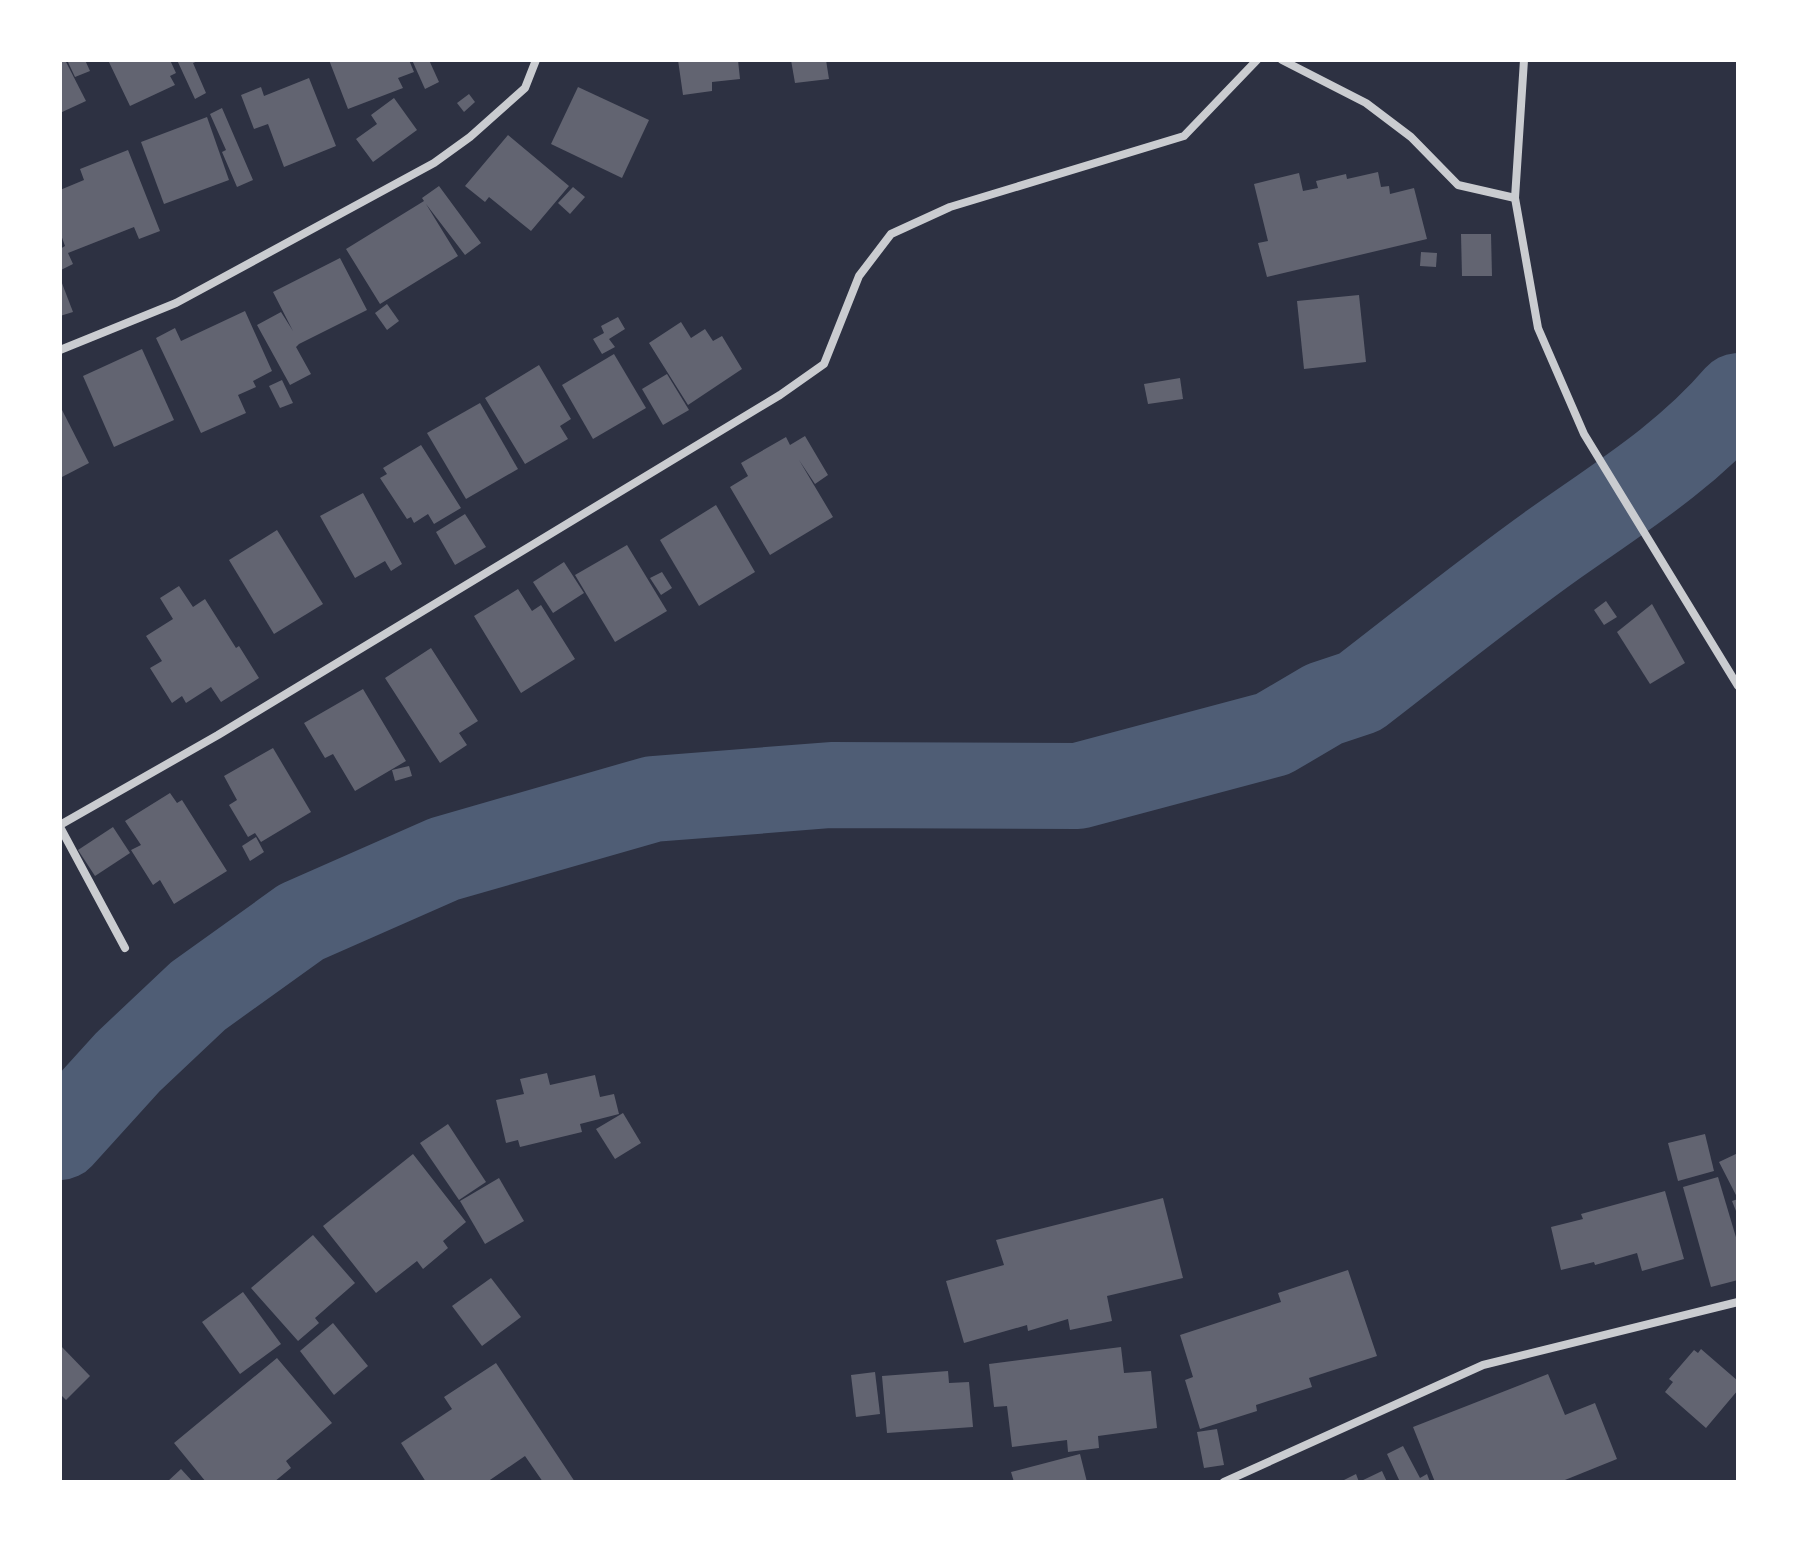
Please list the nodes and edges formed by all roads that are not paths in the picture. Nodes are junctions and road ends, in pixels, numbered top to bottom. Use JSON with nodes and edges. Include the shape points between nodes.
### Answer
{"nodes":[{"id":1,"x":536,"y":60,"type":"edge"},
{"id":2,"x":1257,"y":60,"type":"edge"},
{"id":3,"x":1282,"y":60,"type":"edge"},
{"id":4,"x":1524,"y":60,"type":"edge"},
{"id":5,"x":1515,"y":198,"type":"junction"},
{"id":6,"x":60,"y":350,"type":"edge"},
{"id":7,"x":1738,"y":686,"type":"edge"},
{"id":8,"x":60,"y":826,"type":"edge"},
{"id":9,"x":125,"y":948,"type":"dead end"},
{"id":10,"x":1738,"y":1302,"type":"edge"},
{"id":11,"x":1224,"y":1482,"type":"edge"}],
"edges":[{"from":1,"to":6,"type":"street","via":[[525,88],[434,163],[176,303]]},
{"from":2,"to":8,"type":"street","via":[[1184,136],[950,207],[891,234],[859,276],[824,364]]},
{"from":3,"to":5,"type":"street","via":[[1366,103],[1411,137],[1458,185]]},
{"from":4,"to":5,"type":"street"},
{"from":5,"to":7,"type":"street","via":[[1538,328],[1584,434]]},
{"from":8,"to":9,"type":"street"},
{"from":10,"to":11,"type":"street","via":[[1483,1365]]}]}
